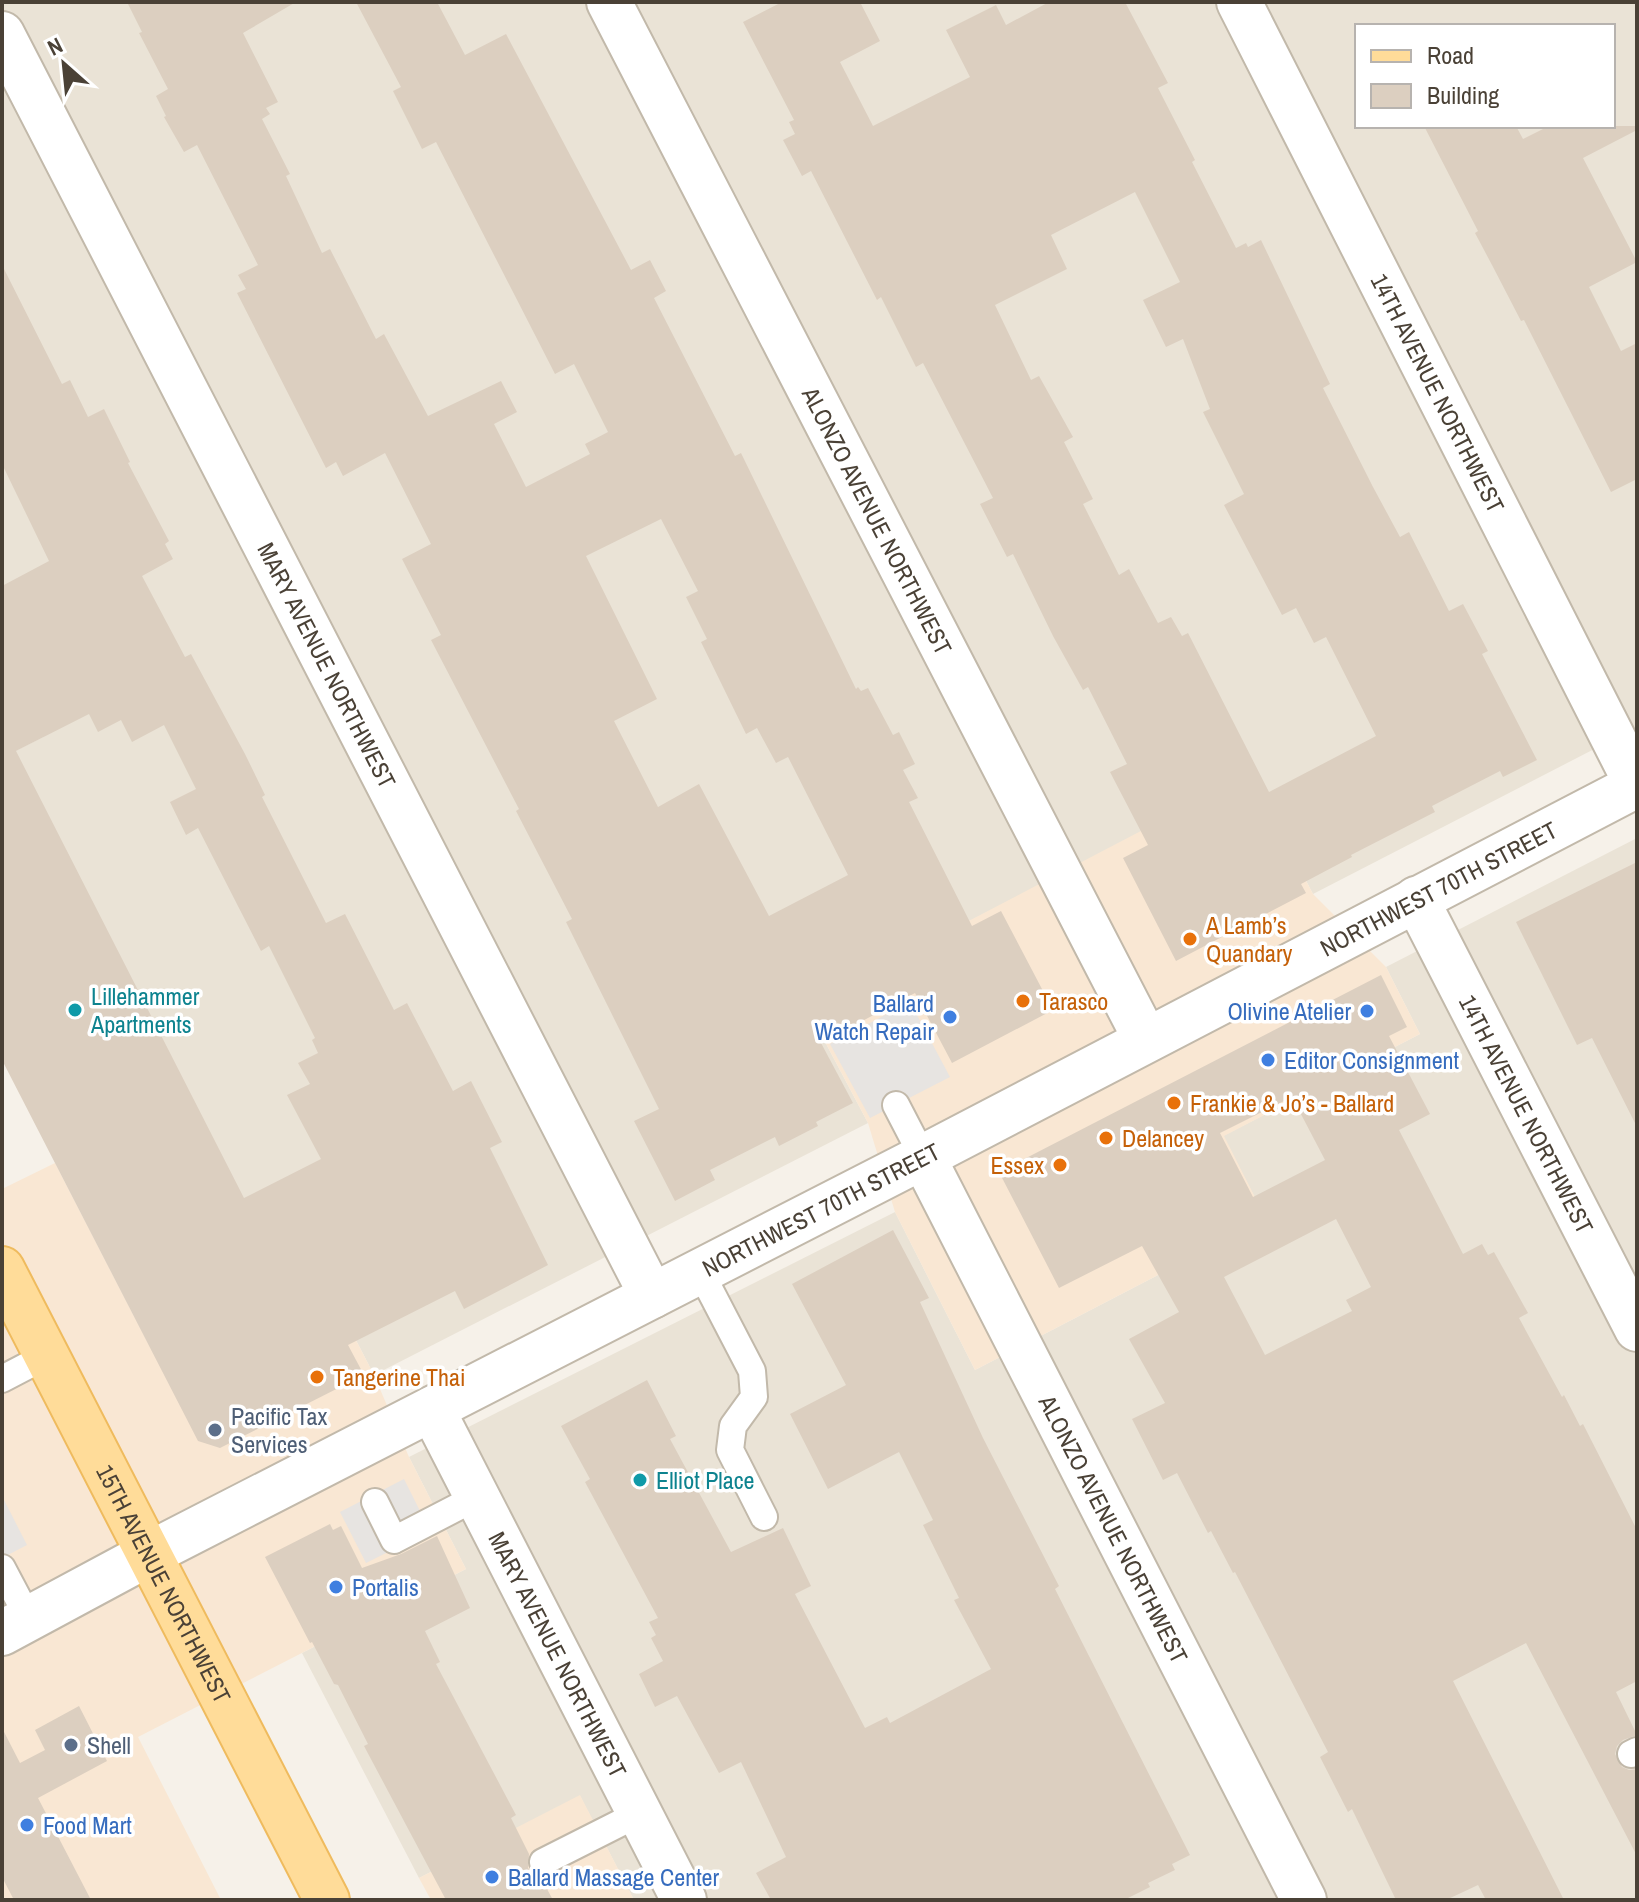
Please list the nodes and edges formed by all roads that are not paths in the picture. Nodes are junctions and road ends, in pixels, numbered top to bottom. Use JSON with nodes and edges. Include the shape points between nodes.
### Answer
{"nodes":[{"id":1,"x":609,"y":2,"type":"edge"},
{"id":2,"x":1239,"y":2,"type":"edge"},
{"id":3,"x":2,"y":34,"type":"edge"},
{"id":4,"x":1637,"y":785,"type":"edge"},
{"id":5,"x":1416,"y":899,"type":"junction"},
{"id":6,"x":1146,"y":1040,"type":"junction"},
{"id":7,"x":896,"y":1105,"type":"dead end"},
{"id":8,"x":923,"y":1157,"type":"junction"},
{"id":9,"x":2,"y":1269,"type":"edge"},
{"id":10,"x":700,"y":1271,"type":"junction"},
{"id":11,"x":652,"y":1296,"type":"junction"},
{"id":12,"x":1637,"y":1329,"type":"edge"},
{"id":13,"x":46,"y":1356,"type":"junction"},
{"id":14,"x":2,"y":1379,"type":"edge"},
{"id":15,"x":432,"y":1409,"type":"junction"},
{"id":16,"x":477,"y":1497,"type":"junction"},
{"id":17,"x":375,"y":1502,"type":"dead end"},
{"id":18,"x":764,"y":1517,"type":"dead end"},
{"id":19,"x":147,"y":1555,"type":"junction"},
{"id":20,"x":2,"y":1568,"type":"edge"},
{"id":21,"x":16,"y":1626,"type":"edge"},
{"id":22,"x":640,"y":1813,"type":"junction"},
{"id":23,"x":543,"y":1862,"type":"dead end"},
{"id":24,"x":327,"y":1900,"type":"edge"},
{"id":25,"x":684,"y":1900,"type":"edge"},
{"id":26,"x":1304,"y":1900,"type":"edge"}],
"edges":[{"from":1,"to":6,"type":"street","name":"ALONZO AVENUE NORTHWEST"},
{"from":2,"to":4,"type":"street","name":"14TH AVENUE NORTHWEST"},
{"from":3,"to":11,"type":"street","name":"MARY AVENUE NORTHWEST"},
{"from":4,"to":5,"type":"street","name":"NORTHWEST 70TH STREET"},
{"from":5,"to":6,"type":"street","name":"NORTHWEST 70TH STREET"},
{"from":5,"to":12,"type":"street","name":"14TH AVENUE NORTHWEST"},
{"from":6,"to":8,"type":"street","name":"NORTHWEST 70TH STREET"},
{"from":7,"to":8,"type":"lane"},
{"from":8,"to":10,"type":"street","name":"NORTHWEST 70TH STREET"},
{"from":8,"to":26,"type":"street","name":"ALONZO AVENUE NORTHWEST"},
{"from":9,"to":13,"type":"main road","name":"15TH AVENUE NORTHWEST"},
{"from":10,"to":11,"type":"street","name":"NORTHWEST 70TH STREET"},
{"from":10,"to":18,"type":"lane","via":[[752,1371],[754,1397],[733,1426],[730,1450]]},
{"from":11,"to":15,"type":"street","name":"NORTHWEST 70TH STREET"},
{"from":13,"to":14,"type":"lane"},
{"from":13,"to":19,"type":"main road","name":"15TH AVENUE NORTHWEST"},
{"from":15,"to":16,"type":"street","name":"MARY AVENUE NORTHWEST"},
{"from":15,"to":19,"type":"street","name":"NORTHWEST 70TH STREET"},
{"from":16,"to":17,"type":"lane","via":[[394,1540]]},
{"from":16,"to":22,"type":"street","name":"MARY AVENUE NORTHWEST"},
{"from":19,"to":21,"type":"street","name":"NORTHWEST 70TH STREET"},
{"from":19,"to":24,"type":"main road","name":"15TH AVENUE NORTHWEST"},
{"from":20,"to":21,"type":"lane"},
{"from":22,"to":23,"type":"lane"},
{"from":22,"to":25,"type":"street","name":"MARY AVENUE NORTHWEST"}]}
